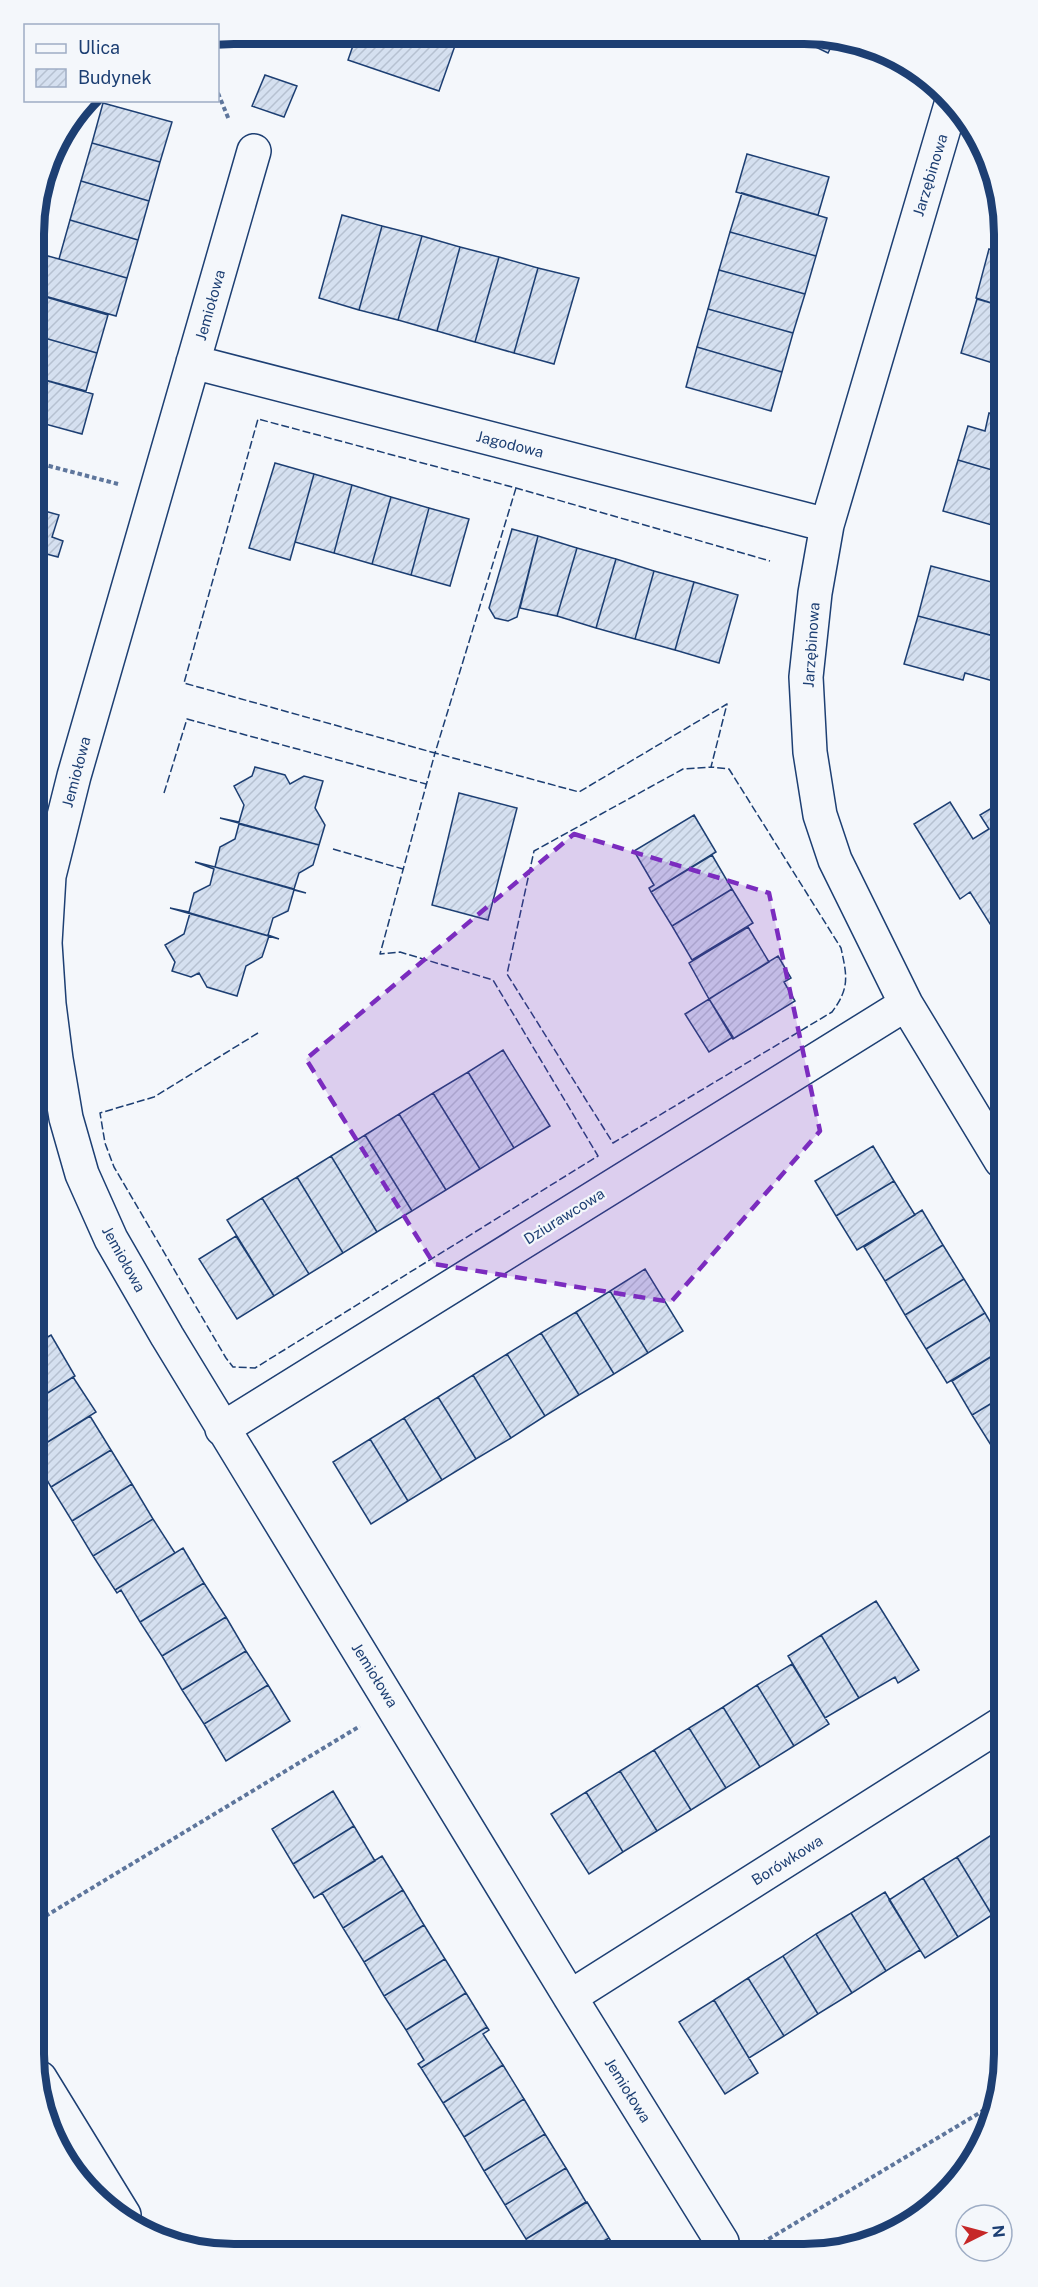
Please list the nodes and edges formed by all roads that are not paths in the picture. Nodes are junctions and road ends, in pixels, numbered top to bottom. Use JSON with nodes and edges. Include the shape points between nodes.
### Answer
{"nodes":[{"id":1,"x":949,"y":111,"type":"edge"},
{"id":2,"x":254,"y":151,"type":"dead end"},
{"id":3,"x":193,"y":362,"type":"junction"},
{"id":4,"x":827,"y":525,"type":"junction"},
{"id":5,"x":906,"y":1004,"type":"junction"},
{"id":6,"x":994,"y":1149,"type":"edge"},
{"id":7,"x":222,"y":1429,"type":"junction"},
{"id":8,"x":994,"y":1729,"type":"edge"},
{"id":9,"x":570,"y":1997,"type":"junction"},
{"id":10,"x":47,"y":2090,"type":"edge"},
{"id":11,"x":114,"y":2201,"type":"edge"},
{"id":12,"x":722,"y":2242,"type":"dead end"}],
"edges":[{"from":1,"to":4,"type":"street","name":"Jarzębinowa"},
{"from":2,"to":3,"type":"street","name":"Jemiołowa"},
{"from":3,"to":4,"type":"street","name":"Jagodowa"},
{"from":3,"to":7,"type":"street","name":"Jemiołowa","via":[[49,876],[45,943],[48,994],[66,1118],[82,1174],[111,1239]]},
{"from":4,"to":5,"type":"street","name":"Jarzębinowa","via":[[806,677],[812,774],[835,860]]},
{"from":5,"to":6,"type":"street","name":"Jarzębinowa"},
{"from":5,"to":7,"type":"street","name":"Dziurawcowa"},
{"from":7,"to":9,"type":"street","name":"Jemiołowa"},
{"from":8,"to":9,"type":"street","name":"Borówkowa"},
{"from":9,"to":12,"type":"street","name":"Jemiołowa"},
{"from":10,"to":11,"type":"street"}]}
